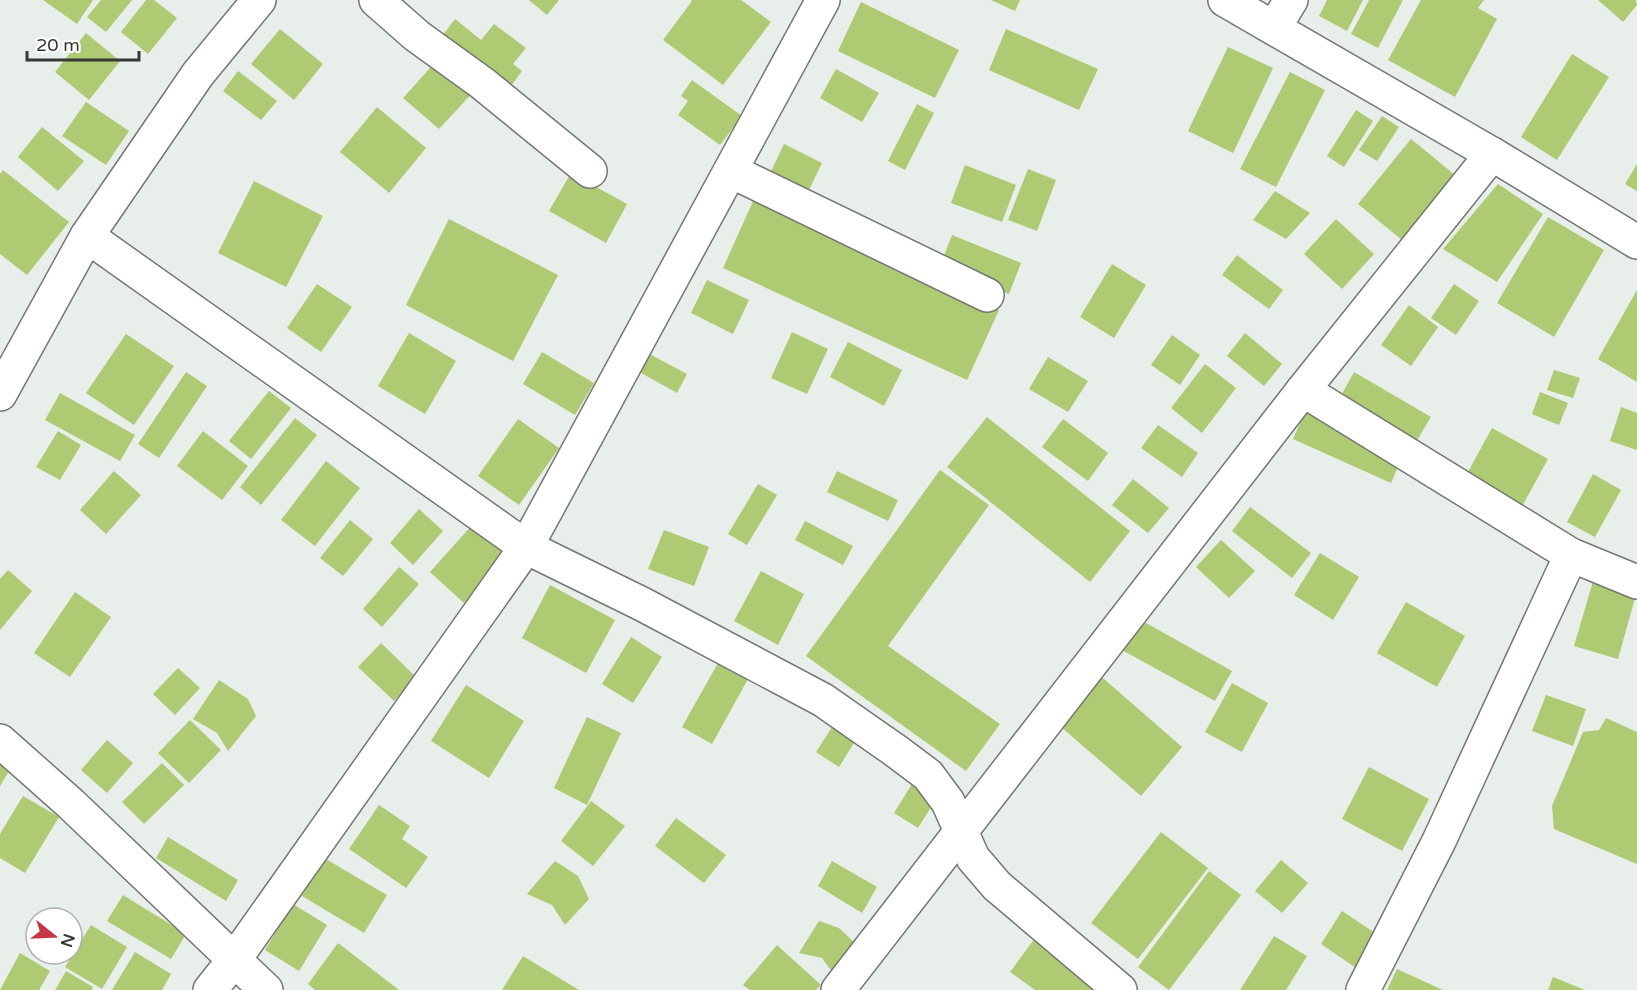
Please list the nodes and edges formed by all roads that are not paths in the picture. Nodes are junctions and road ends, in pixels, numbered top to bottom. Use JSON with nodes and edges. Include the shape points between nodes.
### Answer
{"nodes":[{"id":1,"x":259,"y":0,"type":"edge"},
{"id":2,"x":376,"y":0,"type":"edge"},
{"id":3,"x":823,"y":0,"type":"edge"},
{"id":4,"x":1225,"y":0,"type":"edge"},
{"id":5,"x":1291,"y":0,"type":"edge"},
{"id":6,"x":1274,"y":28,"type":"junction"},
{"id":7,"x":1492,"y":154,"type":"junction"},
{"id":8,"x":590,"y":171,"type":"dead end"},
{"id":9,"x":731,"y":171,"type":"junction"},
{"id":10,"x":87,"y":236,"type":"junction"},
{"id":11,"x":1637,"y":242,"type":"edge"},
{"id":12,"x":987,"y":295,"type":"dead end"},
{"id":13,"x":1303,"y":390,"type":"junction"},
{"id":14,"x":0,"y":394,"type":"edge"},
{"id":15,"x":526,"y":547,"type":"junction"},
{"id":16,"x":1571,"y":555,"type":"junction"},
{"id":17,"x":1637,"y":582,"type":"edge"},
{"id":18,"x":0,"y":741,"type":"edge"},
{"id":19,"x":961,"y":831,"type":"junction"},
{"id":20,"x":234,"y":960,"type":"junction"},
{"id":21,"x":210,"y":990,"type":"edge"},
{"id":22,"x":266,"y":990,"type":"edge"},
{"id":23,"x":838,"y":990,"type":"edge"},
{"id":24,"x":1120,"y":990,"type":"edge"},
{"id":25,"x":1363,"y":990,"type":"edge"}],
"edges":[{"from":1,"to":10,"type":"street","via":[[198,75]]},
{"from":2,"to":8,"type":"street"},
{"from":3,"to":9,"type":"street"},
{"from":4,"to":6,"type":"street"},
{"from":5,"to":6,"type":"street"},
{"from":6,"to":7,"type":"street"},
{"from":7,"to":11,"type":"street"},
{"from":7,"to":13,"type":"street"},
{"from":9,"to":12,"type":"street"},
{"from":9,"to":15,"type":"street"},
{"from":10,"to":14,"type":"street"},
{"from":10,"to":15,"type":"street"},
{"from":13,"to":16,"type":"street"},
{"from":13,"to":19,"type":"street"},
{"from":15,"to":19,"type":"street","via":[[823,700],[927,775],[948,802]]},
{"from":15,"to":20,"type":"street"},
{"from":16,"to":17,"type":"street"},
{"from":16,"to":25,"type":"street","via":[[1439,841]]},
{"from":18,"to":20,"type":"street"},
{"from":19,"to":23,"type":"street"},
{"from":19,"to":24,"type":"street","via":[[973,858],[997,886]]},
{"from":20,"to":21,"type":"street"},
{"from":20,"to":22,"type":"street"}]}
